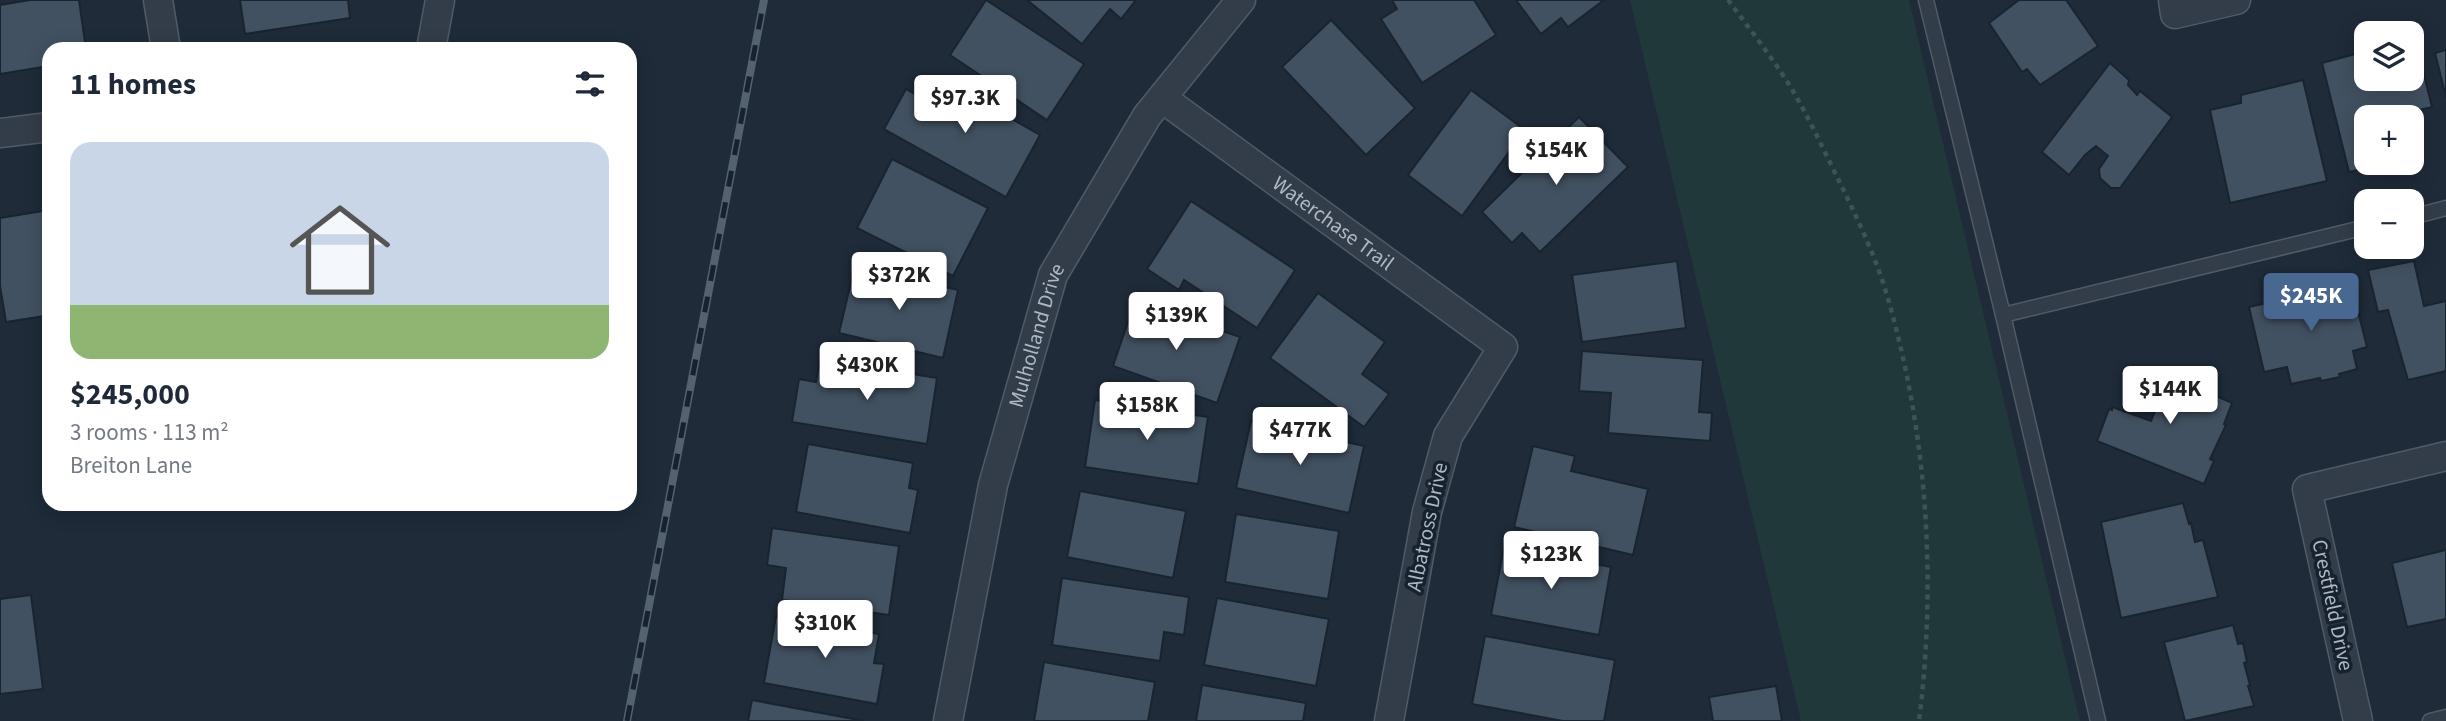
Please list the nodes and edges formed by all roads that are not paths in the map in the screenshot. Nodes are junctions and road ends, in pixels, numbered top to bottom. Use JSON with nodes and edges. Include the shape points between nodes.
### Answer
{"nodes":[{"id":1,"x":158,"y":0,"type":"edge"},
{"id":2,"x":440,"y":0,"type":"edge"},
{"id":3,"x":1241,"y":0,"type":"edge"},
{"id":4,"x":1926,"y":0,"type":"edge"},
{"id":5,"x":2173,"y":0,"type":"edge"},
{"id":6,"x":2236,"y":0,"type":"edge"},
{"id":7,"x":165,"y":42,"type":"edge"},
{"id":8,"x":432,"y":42,"type":"edge"},
{"id":9,"x":1162,"y":98,"type":"junction"},
{"id":10,"x":42,"y":128,"type":"edge"},
{"id":11,"x":0,"y":134,"type":"edge"},
{"id":12,"x":2446,"y":208,"type":"edge"},
{"id":13,"x":2424,"y":213,"type":"edge"},
{"id":14,"x":2354,"y":231,"type":"edge"},
{"id":15,"x":2003,"y":315,"type":"junction"},
{"id":16,"x":1503,"y":347,"type":"joint"},
{"id":17,"x":2446,"y":456,"type":"edge"},
{"id":18,"x":2446,"y":717,"type":"edge"},
{"id":19,"x":948,"y":721,"type":"edge"},
{"id":20,"x":1389,"y":721,"type":"edge"},
{"id":21,"x":2098,"y":721,"type":"edge"},
{"id":22,"x":2358,"y":721,"type":"edge"},
{"id":23,"x":2430,"y":721,"type":"edge"}],
"edges":[{"from":1,"to":7,"type":"street"},
{"from":2,"to":8,"type":"street"},
{"from":3,"to":9,"type":"street","name":"Mulholland Drive"},
{"from":4,"to":15,"type":"lane"},
{"from":5,"to":6,"type":"street","via":[[2175,14]]},
{"from":9,"to":16,"type":"street","name":"Waterchase Trail"},
{"from":9,"to":19,"type":"street","name":"Mulholland Drive","via":[[1054,275],[992,485]]},
{"from":10,"to":11,"type":"street"},
{"from":12,"to":13,"type":"lane"},
{"from":14,"to":15,"type":"lane"},
{"from":15,"to":21,"type":"lane"},
{"from":16,"to":20,"type":"street","name":"Albatross Drive","via":[[1448,436],[1427,512]]},
{"from":17,"to":22,"type":"street","name":"Crestfield Drive","via":[[2307,489]]},
{"from":18,"to":23,"type":"lane"}]}
